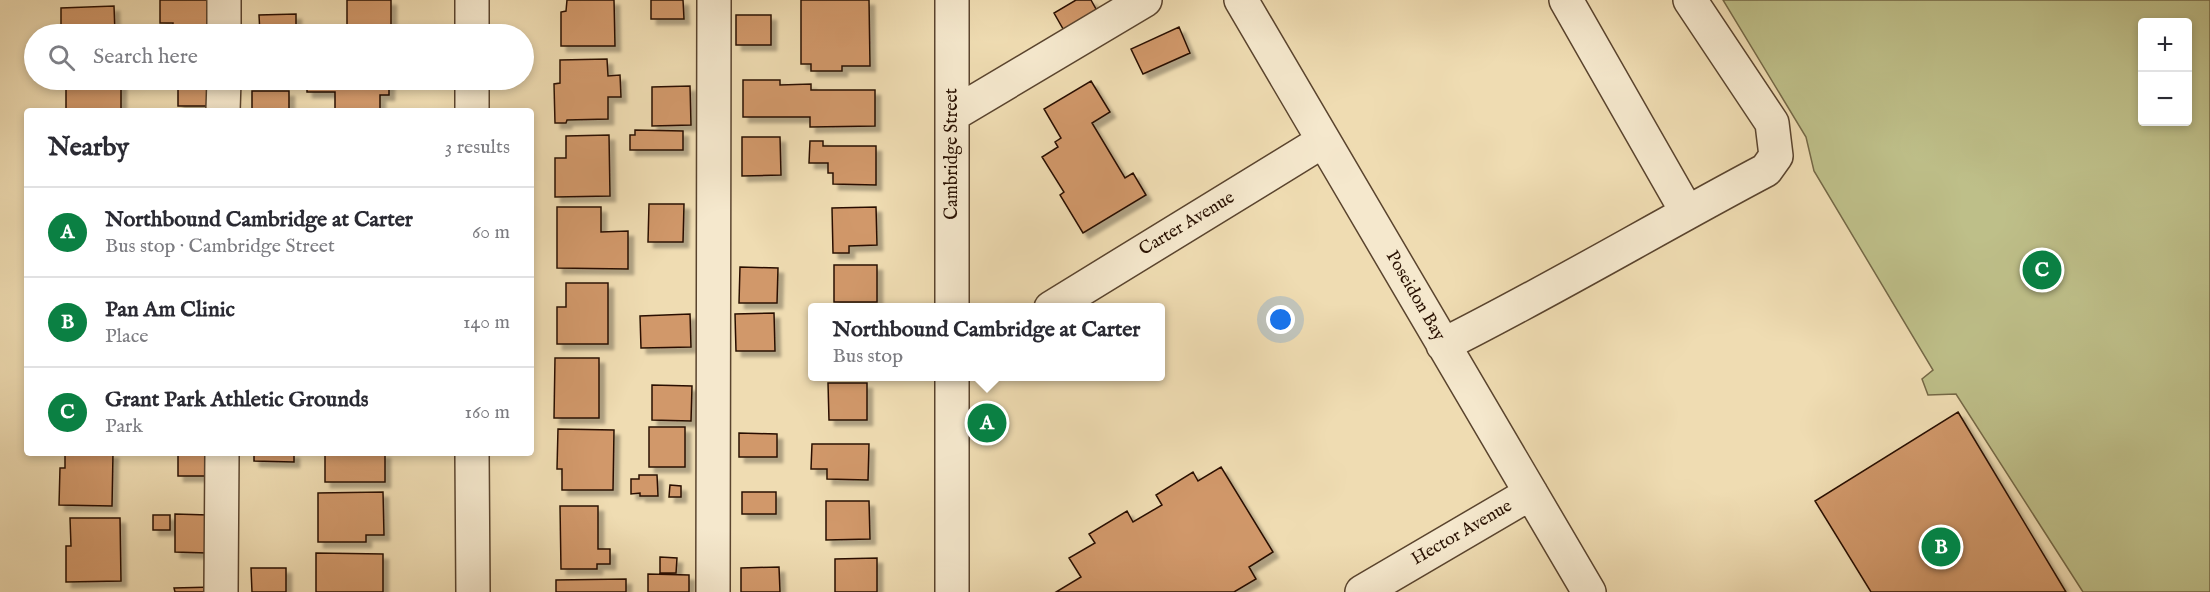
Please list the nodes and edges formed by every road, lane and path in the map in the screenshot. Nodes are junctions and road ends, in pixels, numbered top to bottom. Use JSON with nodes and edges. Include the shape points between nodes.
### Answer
{"nodes":[{"id":1,"x":224,"y":0,"type":"edge"},
{"id":2,"x":472,"y":0,"type":"edge"},
{"id":3,"x":714,"y":0,"type":"edge"},
{"id":4,"x":952,"y":0,"type":"edge"},
{"id":5,"x":1145,"y":0,"type":"edge"},
{"id":6,"x":1241,"y":0,"type":"edge"},
{"id":7,"x":1567,"y":0,"type":"edge"},
{"id":8,"x":1690,"y":0,"type":"edge"},
{"id":9,"x":224,"y":24,"type":"edge"},
{"id":10,"x":472,"y":24,"type":"edge"},
{"id":11,"x":224,"y":90,"type":"edge"},
{"id":12,"x":472,"y":90,"type":"edge"},
{"id":13,"x":224,"y":108,"type":"edge"},
{"id":14,"x":472,"y":108,"type":"edge"},
{"id":15,"x":952,"y":115,"type":"junction"},
{"id":16,"x":1323,"y":141,"type":"junction"},
{"id":17,"x":1687,"y":212,"type":"junction"},
{"id":18,"x":952,"y":303,"type":"edge"},
{"id":19,"x":1059,"y":303,"type":"edge"},
{"id":20,"x":1443,"y":345,"type":"junction"},
{"id":21,"x":952,"y":381,"type":"edge"},
{"id":22,"x":222,"y":456,"type":"edge"},
{"id":23,"x":472,"y":456,"type":"edge"},
{"id":24,"x":1531,"y":493,"type":"junction"},
{"id":25,"x":221,"y":592,"type":"edge"},
{"id":26,"x":473,"y":592,"type":"edge"},
{"id":27,"x":713,"y":592,"type":"edge"},
{"id":28,"x":952,"y":592,"type":"edge"},
{"id":29,"x":1362,"y":592,"type":"edge"},
{"id":30,"x":1589,"y":592,"type":"edge"}],
"edges":[{"from":1,"to":9,"type":"street"},
{"from":2,"to":10,"type":"street"},
{"from":3,"to":27,"type":"street"},
{"from":4,"to":15,"type":"street","name":"Cambridge Street"},
{"from":5,"to":15,"type":"street"},
{"from":6,"to":16,"type":"street","name":"Poseidon Bay"},
{"from":7,"to":17,"type":"street"},
{"from":8,"to":17,"type":"street","via":[[1772,123],[1776,156],[1766,170]]},
{"from":11,"to":13,"type":"street"},
{"from":12,"to":14,"type":"street"},
{"from":15,"to":18,"type":"street","name":"Cambridge Street"},
{"from":16,"to":19,"type":"street","name":"Carter Avenue"},
{"from":16,"to":20,"type":"street","name":"Poseidon Bay"},
{"from":17,"to":20,"type":"street","via":[[1541,295]]},
{"from":20,"to":24,"type":"street","name":"Poseidon Bay"},
{"from":21,"to":28,"type":"street"},
{"from":22,"to":25,"type":"street"},
{"from":23,"to":26,"type":"street"},
{"from":24,"to":29,"type":"street","name":"Hector Avenue"},
{"from":24,"to":30,"type":"street","name":"Poseidon Bay"}]}
